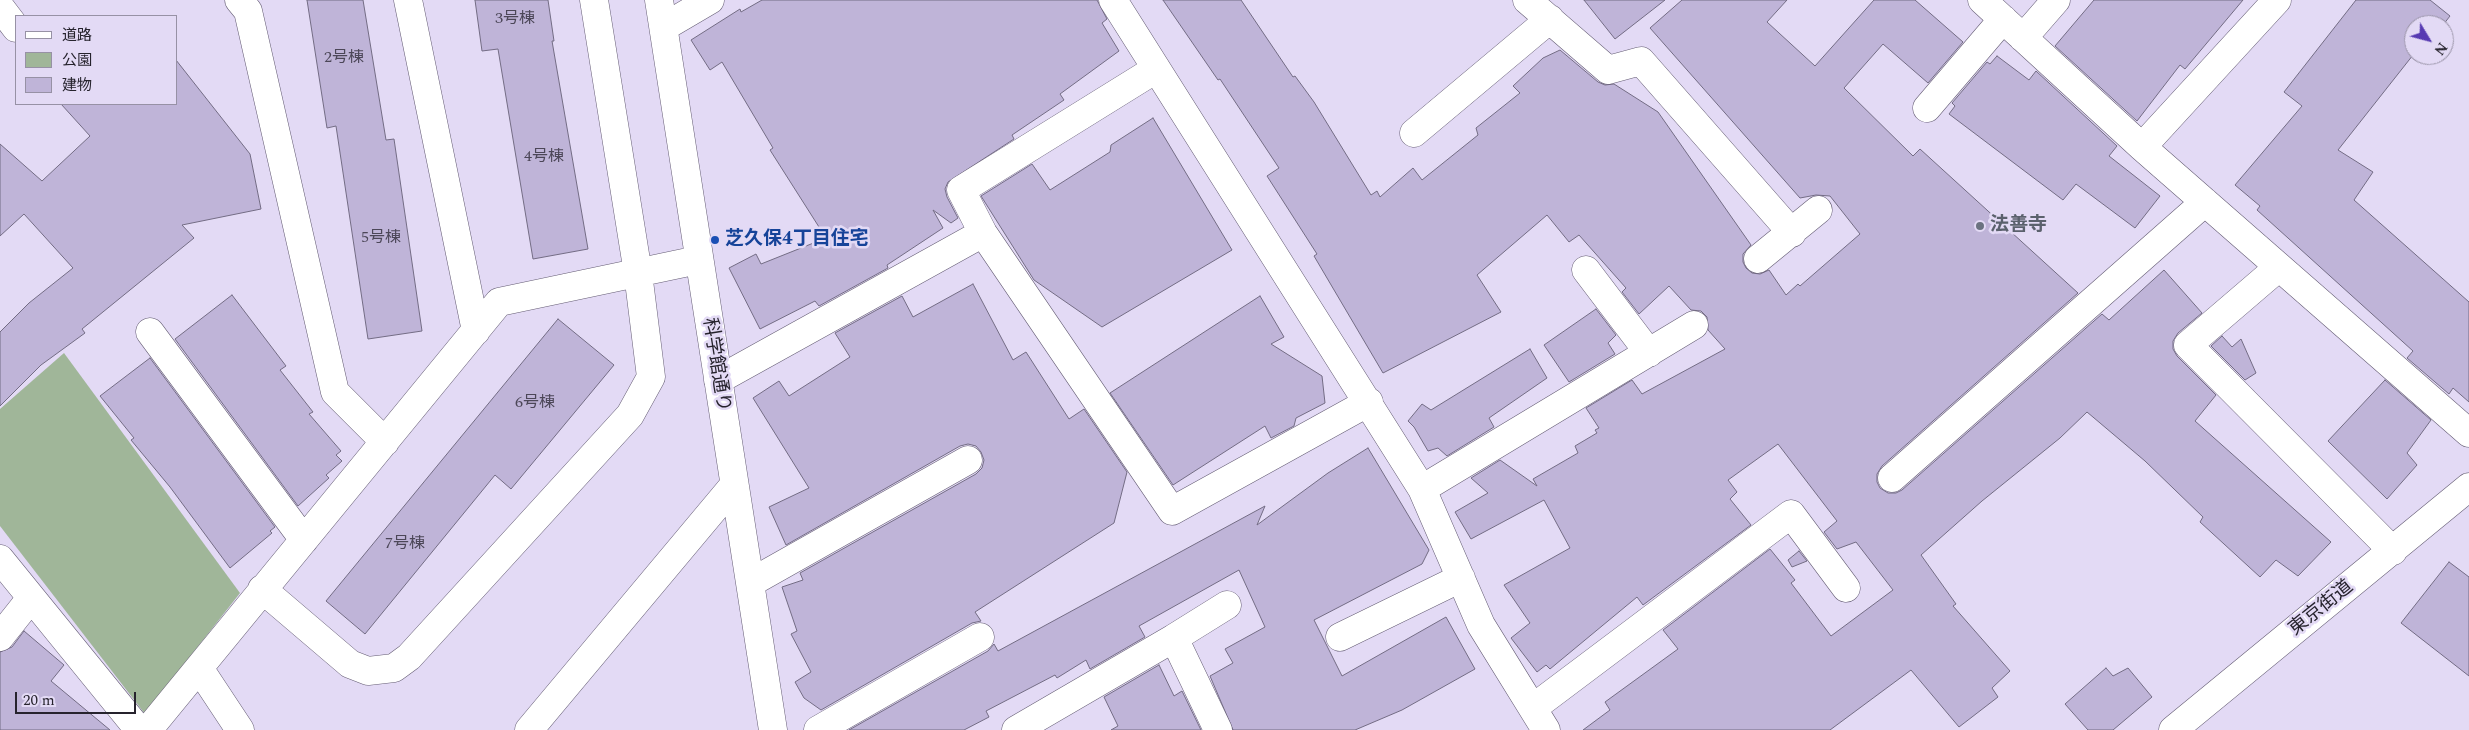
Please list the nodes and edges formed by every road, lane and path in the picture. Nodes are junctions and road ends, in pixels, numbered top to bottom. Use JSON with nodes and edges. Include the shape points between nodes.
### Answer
{"nodes":[{"id":1,"x":239,"y":0,"type":"edge"},
{"id":2,"x":408,"y":0,"type":"edge"},
{"id":3,"x":594,"y":0,"type":"edge"},
{"id":4,"x":659,"y":0,"type":"edge"},
{"id":5,"x":710,"y":0,"type":"edge"},
{"id":6,"x":1113,"y":0,"type":"edge"},
{"id":7,"x":1527,"y":0,"type":"edge"},
{"id":8,"x":1982,"y":0,"type":"edge"},
{"id":9,"x":2056,"y":0,"type":"edge"},
{"id":10,"x":2277,"y":0,"type":"edge"},
{"id":11,"x":0,"y":6,"type":"edge"},
{"id":12,"x":1550,"y":19,"type":"junction"},
{"id":13,"x":2003,"y":19,"type":"junction"},
{"id":14,"x":15,"y":27,"type":"edge"},
{"id":15,"x":664,"y":27,"type":"junction"},
{"id":16,"x":2023,"y":38,"type":"junction"},
{"id":17,"x":1156,"y":70,"type":"junction"},
{"id":18,"x":1927,"y":108,"type":"dead end"},
{"id":19,"x":1414,"y":133,"type":"dead end"},
{"id":20,"x":2142,"y":147,"type":"junction"},
{"id":21,"x":2205,"y":202,"type":"junction"},
{"id":22,"x":1818,"y":210,"type":"dead end"},
{"id":23,"x":983,"y":233,"type":"junction"},
{"id":24,"x":1792,"y":233,"type":"junction"},
{"id":25,"x":1758,"y":259,"type":"dead end"},
{"id":26,"x":698,"y":260,"type":"junction"},
{"id":27,"x":2279,"y":267,"type":"junction"},
{"id":28,"x":1586,"y":270,"type":"dead end"},
{"id":29,"x":638,"y":274,"type":"junction"},
{"id":30,"x":1694,"y":325,"type":"dead end"},
{"id":31,"x":476,"y":331,"type":"junction"},
{"id":32,"x":150,"y":332,"type":"dead end"},
{"id":33,"x":1649,"y":353,"type":"junction"},
{"id":34,"x":718,"y":380,"type":"junction"},
{"id":35,"x":1368,"y":402,"type":"junction"},
{"id":36,"x":2469,"y":433,"type":"edge"},
{"id":37,"x":384,"y":442,"type":"junction"},
{"id":38,"x":968,"y":460,"type":"dead end"},
{"id":39,"x":1892,"y":478,"type":"dead end"},
{"id":40,"x":734,"y":485,"type":"junction"},
{"id":41,"x":2469,"y":487,"type":"edge"},
{"id":42,"x":1422,"y":489,"type":"junction"},
{"id":43,"x":304,"y":540,"type":"junction"},
{"id":44,"x":2393,"y":551,"type":"junction"},
{"id":45,"x":0,"y":559,"type":"edge"},
{"id":46,"x":1461,"y":578,"type":"junction"},
{"id":47,"x":750,"y":584,"type":"junction"},
{"id":48,"x":1846,"y":588,"type":"dead end"},
{"id":49,"x":262,"y":589,"type":"junction"},
{"id":50,"x":32,"y":598,"type":"junction"},
{"id":51,"x":1227,"y":605,"type":"dead end"},
{"id":52,"x":0,"y":637,"type":"edge"},
{"id":53,"x":980,"y":637,"type":"dead end"},
{"id":54,"x":1340,"y":637,"type":"dead end"},
{"id":55,"x":1174,"y":638,"type":"junction"},
{"id":56,"x":199,"y":668,"type":"junction"},
{"id":57,"x":1540,"y":719,"type":"edge"},
{"id":58,"x":139,"y":730,"type":"edge"},
{"id":59,"x":148,"y":730,"type":"edge"},
{"id":60,"x":240,"y":730,"type":"edge"},
{"id":61,"x":529,"y":730,"type":"edge"},
{"id":62,"x":773,"y":730,"type":"edge"},
{"id":63,"x":818,"y":730,"type":"edge"},
{"id":64,"x":1016,"y":730,"type":"edge"},
{"id":65,"x":1218,"y":730,"type":"edge"},
{"id":66,"x":2173,"y":730,"type":"edge"}],
"edges":[{"from":1,"to":37,"type":"street","via":[[248,11],[335,392]]},
{"from":2,"to":31,"type":"street"},
{"from":3,"to":29,"type":"street"},
{"from":4,"to":15,"type":"street","name":"科学館通り"},
{"from":5,"to":15,"type":"street"},
{"from":6,"to":17,"type":"street"},
{"from":7,"to":12,"type":"street"},
{"from":8,"to":13,"type":"street"},
{"from":9,"to":16,"type":"street"},
{"from":10,"to":20,"type":"street"},
{"from":11,"to":14,"type":"street"},
{"from":12,"to":19,"type":"street"},
{"from":12,"to":24,"type":"street","via":[[1608,70],[1641,61]]},
{"from":13,"to":16,"type":"street"},
{"from":13,"to":18,"type":"street"},
{"from":15,"to":26,"type":"street","name":"科学館通り"},
{"from":16,"to":20,"type":"street"},
{"from":17,"to":23,"type":"street","via":[[961,190]]},
{"from":17,"to":35,"type":"street"},
{"from":20,"to":21,"type":"street"},
{"from":21,"to":27,"type":"street"},
{"from":21,"to":39,"type":"street"},
{"from":22,"to":24,"type":"street"},
{"from":23,"to":34,"type":"street"},
{"from":23,"to":35,"type":"street","via":[[1172,511]]},
{"from":24,"to":25,"type":"street"},
{"from":26,"to":29,"type":"street"},
{"from":26,"to":34,"type":"street","name":"科学館通り"},
{"from":27,"to":36,"type":"street"},
{"from":27,"to":44,"type":"street","via":[[2188,345]]},
{"from":28,"to":33,"type":"street"},
{"from":29,"to":31,"type":"street","via":[[499,302]]},
{"from":29,"to":49,"type":"street","via":[[652,376],[630,415],[409,657],[394,668],[368,671],[350,664]]},
{"from":30,"to":33,"type":"street"},
{"from":31,"to":37,"type":"street"},
{"from":32,"to":43,"type":"street"},
{"from":33,"to":42,"type":"street"},
{"from":34,"to":40,"type":"street","name":"科学館通り"},
{"from":35,"to":42,"type":"street"},
{"from":37,"to":43,"type":"street"},
{"from":38,"to":47,"type":"street"},
{"from":40,"to":47,"type":"street","name":"科学館通り"},
{"from":40,"to":61,"type":"street"},
{"from":41,"to":44,"type":"street","name":"東京街道"},
{"from":42,"to":46,"type":"street"},
{"from":43,"to":49,"type":"street"},
{"from":44,"to":66,"type":"street","name":"東京街道"},
{"from":45,"to":50,"type":"street"},
{"from":46,"to":54,"type":"street"},
{"from":46,"to":57,"type":"street","via":[[1481,624]]},
{"from":47,"to":62,"type":"street","name":"科学館通り"},
{"from":48,"to":57,"type":"street","via":[[1790,514]]},
{"from":49,"to":56,"type":"street"},
{"from":50,"to":52,"type":"street"},
{"from":50,"to":58,"type":"street"},
{"from":51,"to":55,"type":"street"},
{"from":53,"to":63,"type":"street"},
{"from":55,"to":64,"type":"street"},
{"from":55,"to":65,"type":"street"},
{"from":56,"to":59,"type":"street"},
{"from":56,"to":60,"type":"street"}]}
